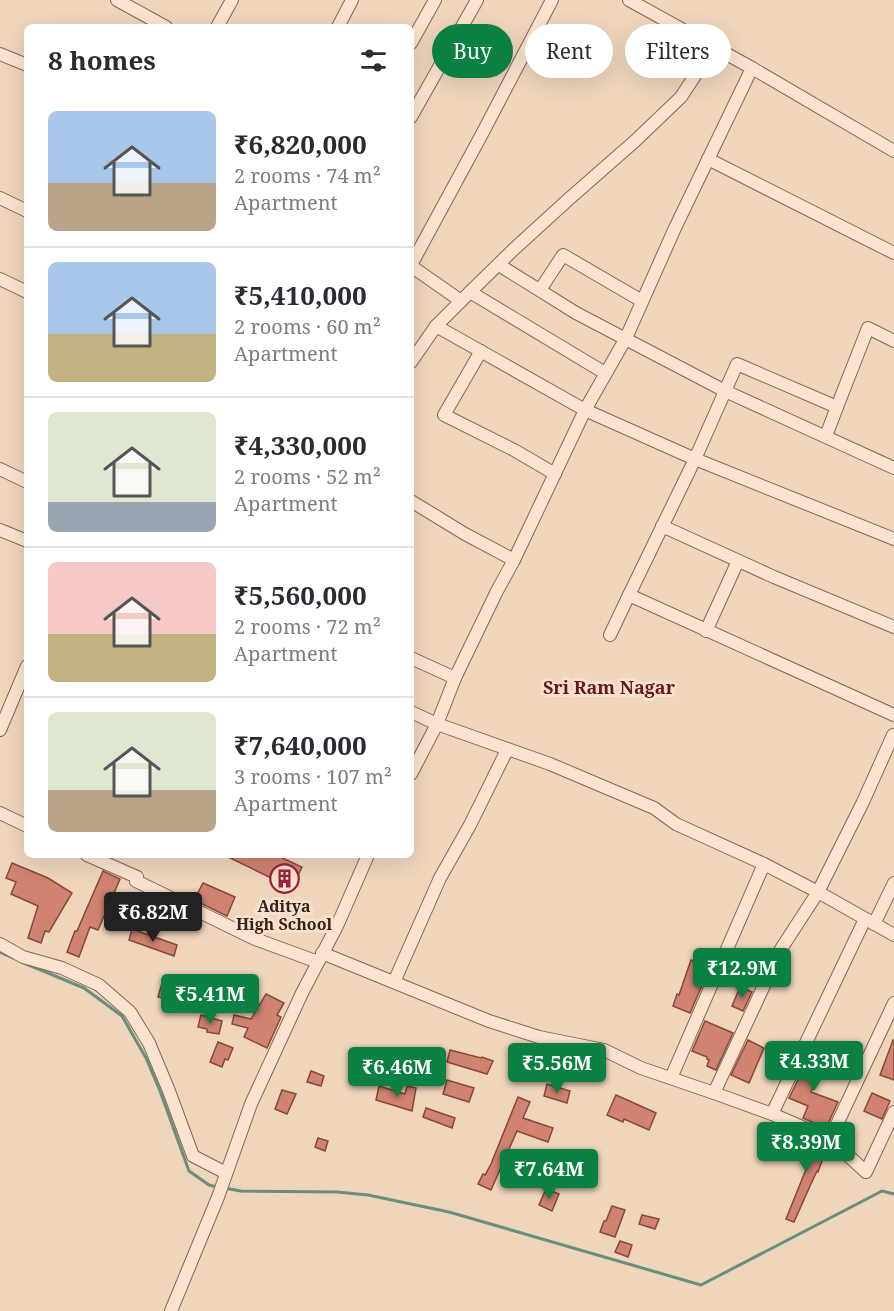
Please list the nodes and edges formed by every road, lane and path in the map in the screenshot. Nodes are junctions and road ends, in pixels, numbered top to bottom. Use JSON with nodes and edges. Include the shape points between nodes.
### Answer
{"nodes":[{"id":1,"x":117,"y":0,"type":"edge"},
{"id":2,"x":232,"y":0,"type":"edge"},
{"id":3,"x":352,"y":0,"type":"edge"},
{"id":4,"x":435,"y":0,"type":"edge"},
{"id":5,"x":477,"y":0,"type":"edge"},
{"id":6,"x":552,"y":0,"type":"edge"},
{"id":7,"x":629,"y":0,"type":"edge"},
{"id":8,"x":142,"y":5,"type":"edge"},
{"id":9,"x":163,"y":24,"type":"edge"},
{"id":10,"x":219,"y":24,"type":"edge"},
{"id":11,"x":340,"y":24,"type":"edge"},
{"id":12,"x":673,"y":24,"type":"edge"},
{"id":13,"x":414,"y":38,"type":"edge"},
{"id":14,"x":0,"y":54,"type":"edge"},
{"id":15,"x":731,"y":56,"type":"edge"},
{"id":16,"x":24,"y":64,"type":"edge"},
{"id":17,"x":752,"y":68,"type":"junction"},
{"id":18,"x":693,"y":78,"type":"edge"},
{"id":19,"x":414,"y":112,"type":"edge"},
{"id":20,"x":894,"y":151,"type":"edge"},
{"id":21,"x":708,"y":159,"type":"junction"},
{"id":22,"x":0,"y":198,"type":"edge"},
{"id":23,"x":24,"y":210,"type":"edge"},
{"id":24,"x":894,"y":253,"type":"edge"},
{"id":25,"x":414,"y":260,"type":"edge"},
{"id":26,"x":499,"y":265,"type":"junction"},
{"id":27,"x":414,"y":268,"type":"edge"},
{"id":28,"x":0,"y":279,"type":"edge"},
{"id":29,"x":540,"y":290,"type":"junction"},
{"id":30,"x":24,"y":291,"type":"edge"},
{"id":31,"x":466,"y":296,"type":"junction"},
{"id":32,"x":642,"y":301,"type":"junction"},
{"id":33,"x":436,"y":326,"type":"junction"},
{"id":34,"x":626,"y":338,"type":"junction"},
{"id":35,"x":894,"y":341,"type":"edge"},
{"id":36,"x":481,"y":351,"type":"junction"},
{"id":37,"x":414,"y":358,"type":"edge"},
{"id":38,"x":605,"y":373,"type":"junction"},
{"id":39,"x":725,"y":391,"type":"junction"},
{"id":40,"x":837,"y":407,"type":"junction"},
{"id":41,"x":585,"y":410,"type":"junction"},
{"id":42,"x":826,"y":436,"type":"junction"},
{"id":43,"x":695,"y":459,"type":"junction"},
{"id":44,"x":894,"y":468,"type":"edge"},
{"id":45,"x":0,"y":469,"type":"edge"},
{"id":46,"x":555,"y":474,"type":"junction"},
{"id":47,"x":24,"y":481,"type":"edge"},
{"id":48,"x":414,"y":503,"type":"edge"},
{"id":49,"x":662,"y":526,"type":"junction"},
{"id":50,"x":0,"y":530,"type":"edge"},
{"id":51,"x":894,"y":539,"type":"edge"},
{"id":52,"x":24,"y":540,"type":"edge"},
{"id":53,"x":514,"y":560,"type":"junction"},
{"id":54,"x":738,"y":561,"type":"junction"},
{"id":55,"x":629,"y":595,"type":"junction"},
{"id":56,"x":894,"y":627,"type":"edge"},
{"id":57,"x":706,"y":631,"type":"junction"},
{"id":58,"x":610,"y":635,"type":"dead end"},
{"id":59,"x":414,"y":659,"type":"edge"},
{"id":60,"x":24,"y":673,"type":"edge"},
{"id":61,"x":455,"y":678,"type":"junction"},
{"id":62,"x":414,"y":713,"type":"edge"},
{"id":63,"x":894,"y":715,"type":"edge"},
{"id":64,"x":437,"y":724,"type":"junction"},
{"id":65,"x":0,"y":730,"type":"edge"},
{"id":66,"x":894,"y":734,"type":"edge"},
{"id":67,"x":507,"y":750,"type":"junction"},
{"id":68,"x":414,"y":768,"type":"edge"},
{"id":69,"x":0,"y":813,"type":"edge"},
{"id":70,"x":24,"y":825,"type":"edge"},
{"id":71,"x":94,"y":858,"type":"edge"},
{"id":72,"x":367,"y":858,"type":"edge"},
{"id":73,"x":764,"y":864,"type":"junction"},
{"id":74,"x":894,"y":883,"type":"edge"},
{"id":75,"x":819,"y":892,"type":"junction"},
{"id":76,"x":869,"y":921,"type":"junction"},
{"id":77,"x":894,"y":935,"type":"edge"},
{"id":78,"x":0,"y":944,"type":"edge"},
{"id":79,"x":320,"y":958,"type":"junction"},
{"id":80,"x":394,"y":982,"type":"junction"},
{"id":81,"x":894,"y":1003,"type":"edge"},
{"id":82,"x":671,"y":1078,"type":"junction"},
{"id":83,"x":714,"y":1093,"type":"junction"},
{"id":84,"x":894,"y":1112,"type":"edge"},
{"id":85,"x":772,"y":1114,"type":"junction"},
{"id":86,"x":830,"y":1139,"type":"junction"},
{"id":87,"x":223,"y":1183,"type":"junction"},
{"id":88,"x":171,"y":1311,"type":"edge"}],
"edges":[{"from":1,"to":8,"type":"street"},
{"from":2,"to":10,"type":"street"},
{"from":3,"to":11,"type":"street"},
{"from":4,"to":13,"type":"street"},
{"from":5,"to":19,"type":"street"},
{"from":6,"to":25,"type":"street"},
{"from":7,"to":12,"type":"street"},
{"from":8,"to":9,"type":"street"},
{"from":14,"to":16,"type":"street"},
{"from":15,"to":17,"type":"street"},
{"from":17,"to":20,"type":"street"},
{"from":17,"to":21,"type":"street"},
{"from":18,"to":26,"type":"street","via":[[681,97]]},
{"from":21,"to":24,"type":"street"},
{"from":21,"to":32,"type":"street"},
{"from":22,"to":23,"type":"street"},
{"from":26,"to":29,"type":"street"},
{"from":26,"to":31,"type":"street"},
{"from":27,"to":31,"type":"street"},
{"from":28,"to":30,"type":"street"},
{"from":29,"to":32,"type":"street","via":[[563,255]]},
{"from":29,"to":34,"type":"street"},
{"from":31,"to":33,"type":"street"},
{"from":31,"to":38,"type":"street"},
{"from":32,"to":34,"type":"street"},
{"from":33,"to":36,"type":"street"},
{"from":33,"to":37,"type":"street"},
{"from":34,"to":38,"type":"street"},
{"from":34,"to":39,"type":"street"},
{"from":35,"to":40,"type":"street","via":[[868,328]]},
{"from":36,"to":41,"type":"street"},
{"from":36,"to":46,"type":"street","via":[[444,415]]},
{"from":38,"to":41,"type":"street"},
{"from":39,"to":40,"type":"street","via":[[737,364]]},
{"from":39,"to":42,"type":"street"},
{"from":39,"to":43,"type":"street"},
{"from":40,"to":42,"type":"street"},
{"from":41,"to":43,"type":"street"},
{"from":41,"to":46,"type":"street"},
{"from":42,"to":44,"type":"street"},
{"from":43,"to":49,"type":"street"},
{"from":43,"to":51,"type":"street"},
{"from":45,"to":47,"type":"street"},
{"from":46,"to":53,"type":"street"},
{"from":48,"to":53,"type":"street"},
{"from":49,"to":54,"type":"street"},
{"from":49,"to":55,"type":"street"},
{"from":50,"to":52,"type":"street"},
{"from":53,"to":61,"type":"street"},
{"from":54,"to":56,"type":"street"},
{"from":54,"to":57,"type":"street"},
{"from":55,"to":57,"type":"street"},
{"from":55,"to":58,"type":"street"},
{"from":57,"to":63,"type":"street"},
{"from":59,"to":61,"type":"street"},
{"from":60,"to":65,"type":"street"},
{"from":61,"to":64,"type":"street"},
{"from":62,"to":64,"type":"street"},
{"from":64,"to":67,"type":"street"},
{"from":64,"to":68,"type":"street"},
{"from":66,"to":75,"type":"street"},
{"from":67,"to":73,"type":"street","via":[[654,808],[676,824]]},
{"from":67,"to":80,"type":"street","via":[[440,878]]},
{"from":69,"to":70,"type":"street"},
{"from":71,"to":79,"type":"street","via":[[255,939]]},
{"from":72,"to":79,"type":"street"},
{"from":73,"to":75,"type":"street"},
{"from":73,"to":82,"type":"street"},
{"from":74,"to":76,"type":"street"},
{"from":75,"to":76,"type":"street"},
{"from":75,"to":83,"type":"street","via":[[781,949]]},
{"from":76,"to":77,"type":"street"},
{"from":76,"to":85,"type":"street"},
{"from":78,"to":87,"type":"street","via":[[23,957],[62,968],[99,985],[130,1012],[153,1052],[192,1156]]},
{"from":79,"to":80,"type":"street"},
{"from":79,"to":87,"type":"street","via":[[251,1104]]},
{"from":80,"to":82,"type":"street","via":[[489,1021],[539,1037],[604,1050]]},
{"from":81,"to":86,"type":"street"},
{"from":82,"to":83,"type":"street"},
{"from":83,"to":85,"type":"street"},
{"from":84,"to":86,"type":"street","via":[[866,1172]]},
{"from":85,"to":86,"type":"street"},
{"from":87,"to":88,"type":"street"}]}
